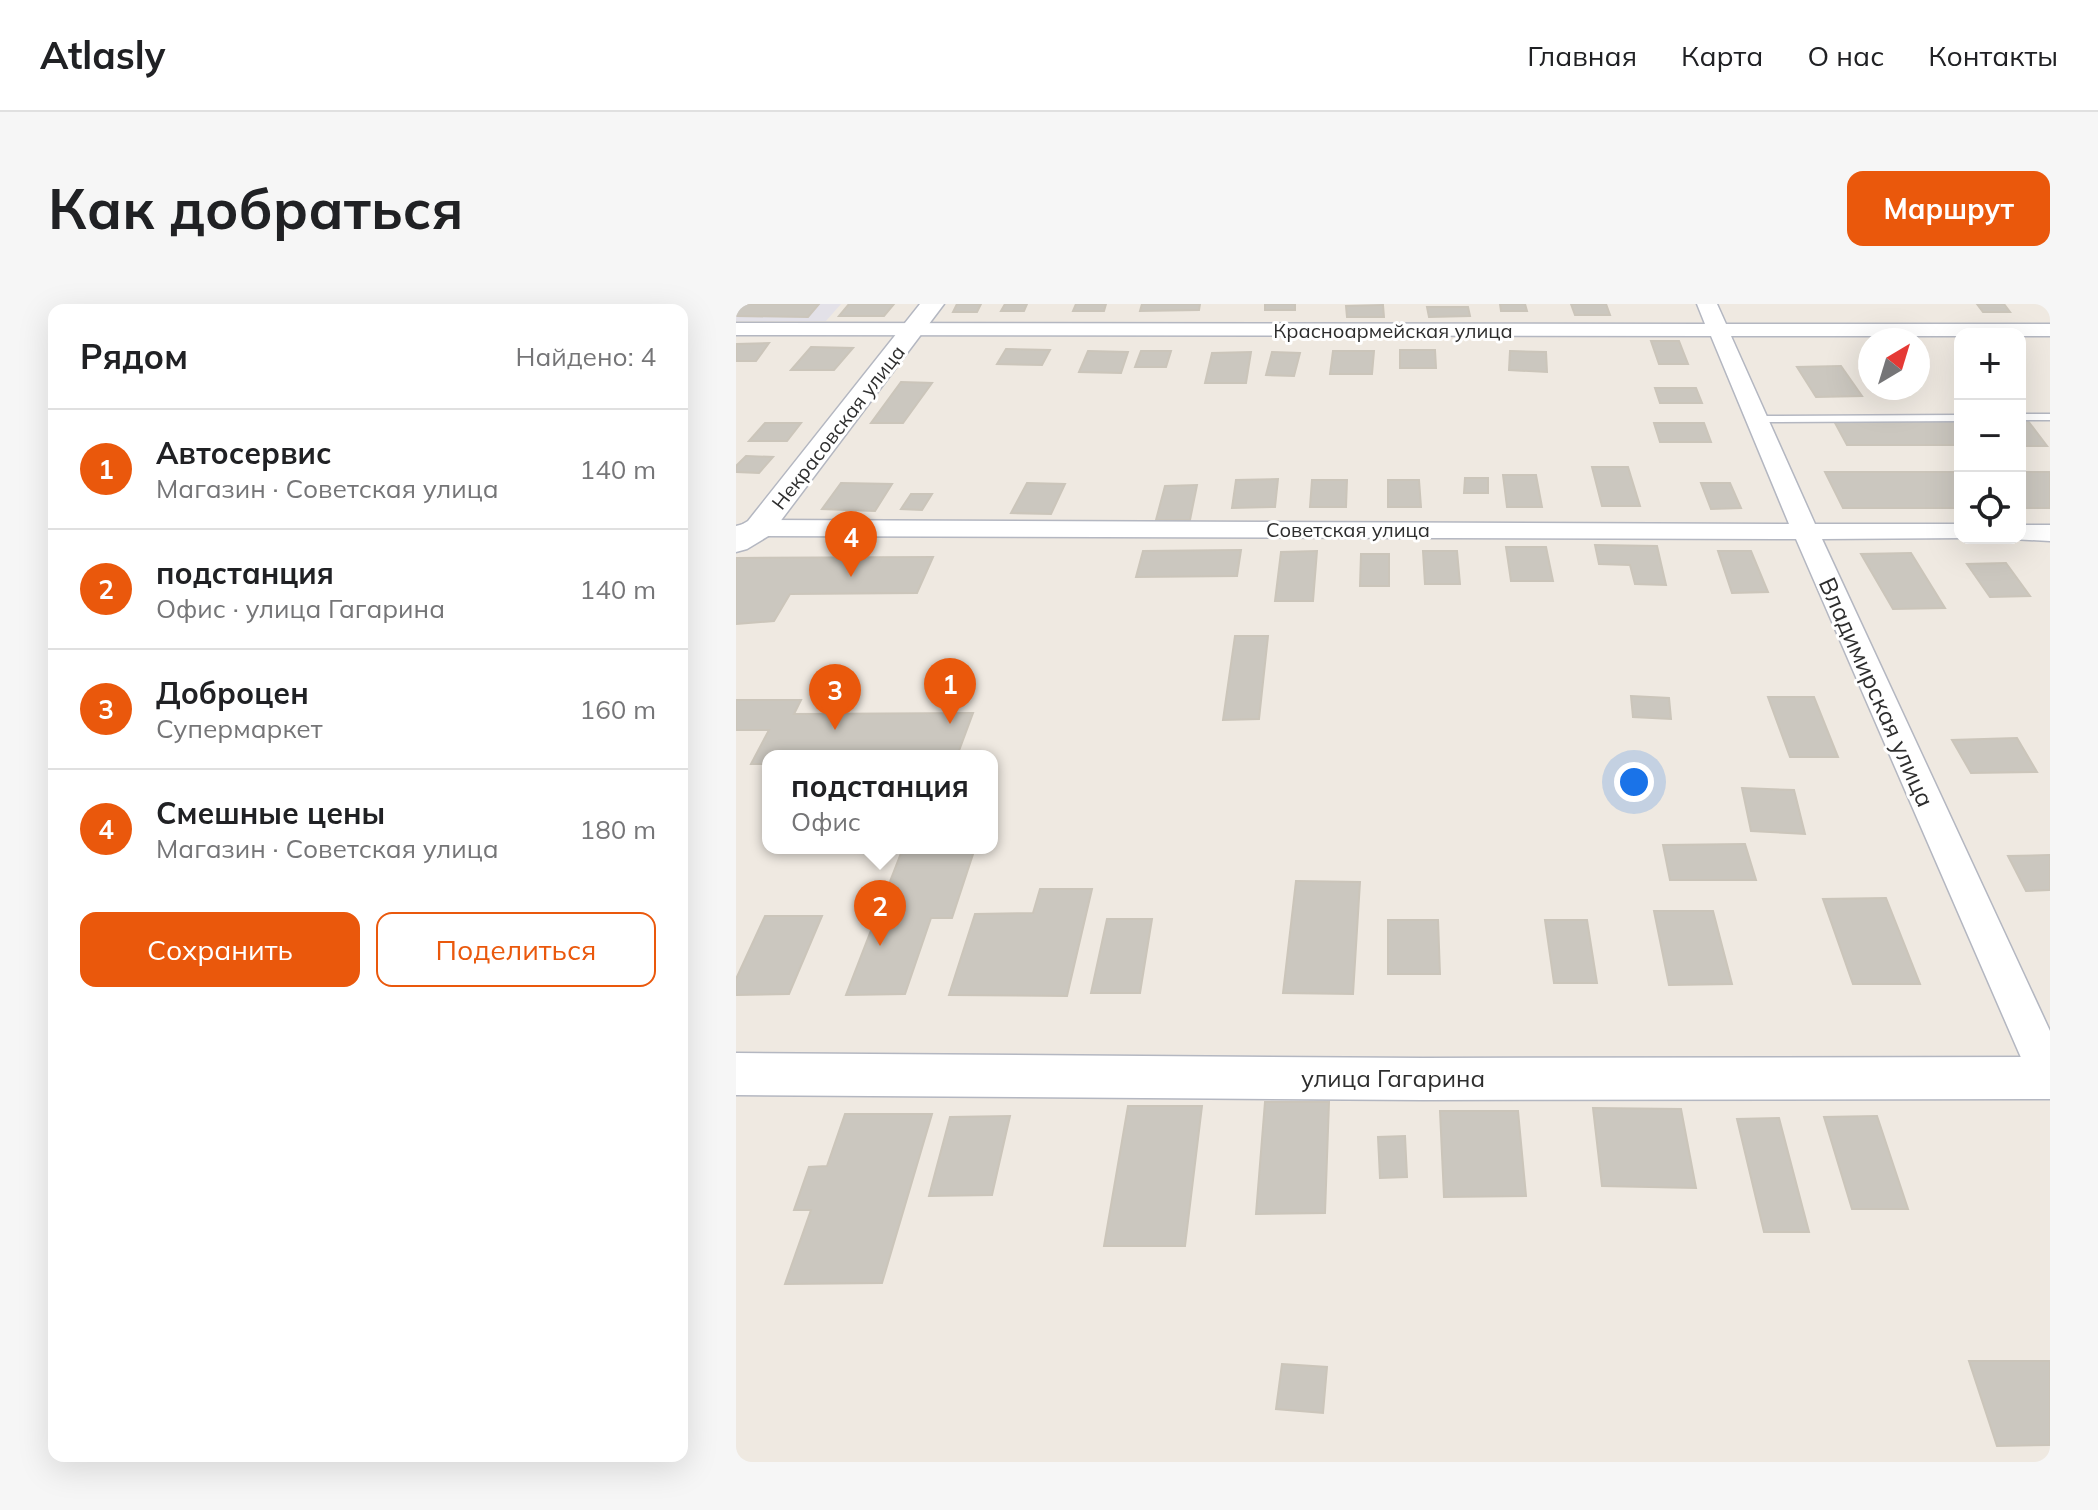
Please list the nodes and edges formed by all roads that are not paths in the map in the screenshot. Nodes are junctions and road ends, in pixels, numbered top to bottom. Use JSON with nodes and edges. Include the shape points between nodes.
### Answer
{"nodes":[{"id":1,"x":932,"y":304,"type":"edge"},
{"id":2,"x":1707,"y":304,"type":"edge"},
{"id":3,"x":915,"y":328,"type":"junction"},
{"id":4,"x":736,"y":329,"type":"edge"},
{"id":5,"x":2050,"y":330,"type":"edge"},
{"id":6,"x":1718,"y":331,"type":"junction"},
{"id":7,"x":2026,"y":417,"type":"edge"},
{"id":8,"x":2050,"y":417,"type":"edge"},
{"id":9,"x":1954,"y":418,"type":"edge"},
{"id":10,"x":1758,"y":419,"type":"junction"},
{"id":11,"x":1805,"y":530,"type":"junction"},
{"id":12,"x":1954,"y":532,"type":"edge"},
{"id":13,"x":2026,"y":533,"type":"edge"},
{"id":14,"x":2050,"y":533,"type":"edge"},
{"id":15,"x":744,"y":535,"type":"edge"},
{"id":16,"x":736,"y":1074,"type":"edge"},
{"id":17,"x":2050,"y":1077,"type":"edge"}],
"edges":[{"from":1,"to":3,"type":"street","name":"Некрасовская улица"},
{"from":2,"to":6,"type":"street","name":"Владимирская улица"},
{"from":3,"to":4,"type":"street","name":"Красноармейская улица"},
{"from":3,"to":6,"type":"street","name":"Красноармейская улица"},
{"from":3,"to":15,"type":"street","name":"Некрасовская улица"},
{"from":5,"to":6,"type":"street","name":"Красноармейская улица"},
{"from":6,"to":10,"type":"street","name":"Владимирская улица"},
{"from":7,"to":8,"type":"lane"},
{"from":9,"to":10,"type":"lane"},
{"from":10,"to":11,"type":"street","name":"Владимирская улица"},
{"from":11,"to":12,"type":"street","name":"Советская улица"},
{"from":11,"to":15,"type":"street","name":"Советская улица"},
{"from":11,"to":17,"type":"street","name":"Владимирская улица"},
{"from":13,"to":14,"type":"street"},
{"from":16,"to":17,"type":"street","name":"улица Гагарина"}]}
